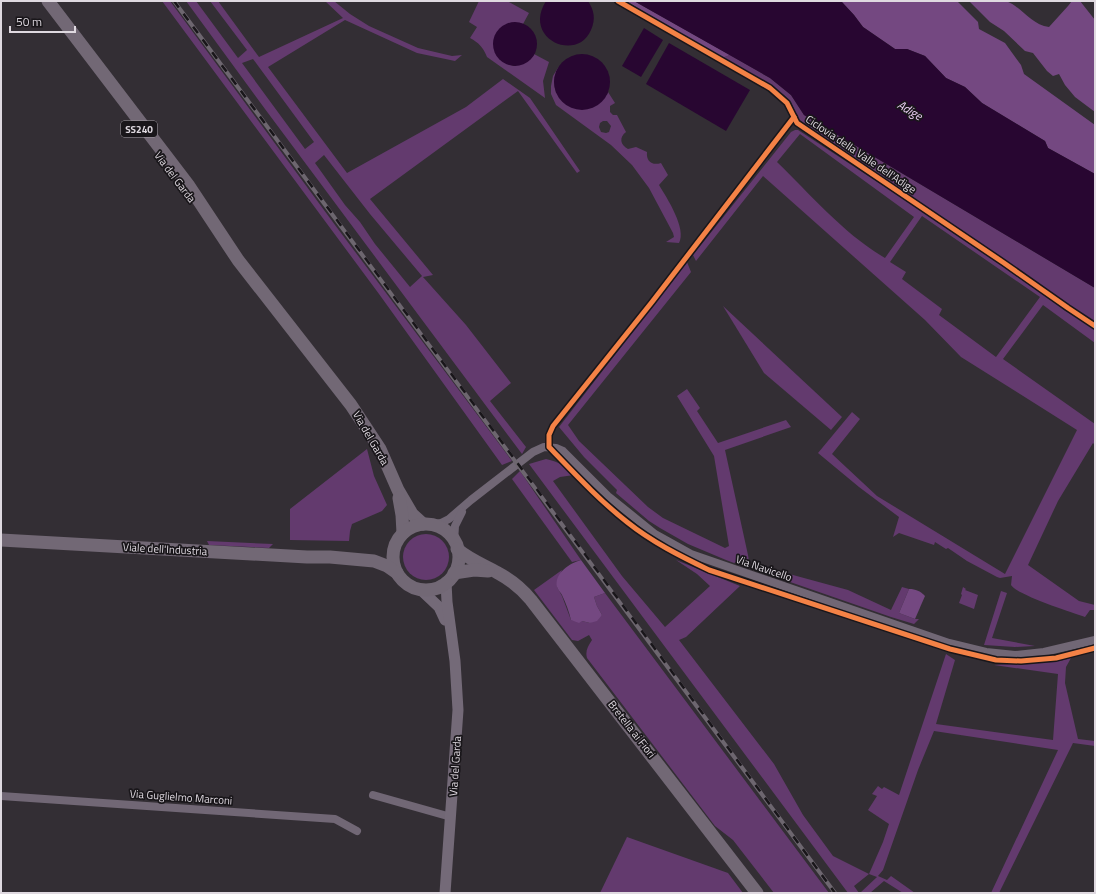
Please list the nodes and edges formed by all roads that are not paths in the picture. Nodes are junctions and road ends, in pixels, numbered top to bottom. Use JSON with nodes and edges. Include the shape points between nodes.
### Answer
{"nodes":[{"id":1,"x":42,"y":1,"type":"edge"},
{"id":2,"x":48,"y":1,"type":"edge"},
{"id":3,"x":236,"y":256,"type":"junction"},
{"id":4,"x":398,"y":490,"type":"junction"},
{"id":5,"x":471,"y":500,"type":"junction"},
{"id":6,"x":428,"y":524,"type":"junction"},
{"id":7,"x":400,"y":538,"type":"junction"},
{"id":8,"x":1,"y":540,"type":"edge"},
{"id":9,"x":456,"y":546,"type":"junction"},
{"id":10,"x":355,"y":555,"type":"joint"},
{"id":11,"x":330,"y":556,"type":"junction"},
{"id":12,"x":397,"y":573,"type":"junction"},
{"id":13,"x":498,"y":573,"type":"junction"},
{"id":14,"x":450,"y":578,"type":"junction"},
{"id":15,"x":421,"y":590,"type":"junction"},
{"id":16,"x":452,"y":639,"type":"junction"},
{"id":17,"x":1095,"y":640,"type":"edge"},
{"id":18,"x":373,"y":794,"type":"dead end"},
{"id":19,"x":1,"y":796,"type":"edge"},
{"id":20,"x":451,"y":817,"type":"junction"},
{"id":21,"x":709,"y":829,"type":"junction"},
{"id":22,"x":357,"y":831,"type":"dead end"},
{"id":23,"x":445,"y":893,"type":"edge"},
{"id":24,"x":758,"y":893,"type":"edge"},
{"id":25,"x":767,"y":893,"type":"edge"}],
"edges":[{"from":1,"to":3,"type":"main road","name":"Via del Garda","number":"SS240"},
{"from":2,"to":3,"type":"main road","name":"Via del Garda","number":"SS240","via":[[189,186]]},
{"from":3,"to":4,"type":"main road","name":"Via del Garda","number":"SS240","via":[[352,405],[380,449]]},
{"from":4,"to":6,"type":"main road","name":"Via del Garda","via":[[412,514]]},
{"from":4,"to":7,"type":"main road","name":"Via del Garda","via":[[402,515]]},
{"from":5,"to":6,"type":"street","name":"Via Navicello","via":[[449,519],[441,523]]},
{"from":5,"to":9,"type":"street","name":"Via Navicello","via":[[456,522]]},
{"from":5,"to":17,"type":"street","name":"Via Navicello","via":[[533,452],[544,447],[556,448],[572,460],[596,486],[655,534],[691,554],[949,644],[986,652],[1015,655],[1044,652]]},
{"from":6,"to":7,"type":"main road","via":[[412,527]]},
{"from":6,"to":9,"type":"main road","name":"Via del Garda","via":[[445,531]]},
{"from":7,"to":10,"type":"main road","name":"Viale dell'Industria","via":[[391,548],[380,553]]},
{"from":7,"to":12,"type":"main road","name":"Via del Garda","via":[[394,549],[393,558]]},
{"from":8,"to":11,"type":"main road","name":"Viale dell'Industria"},
{"from":9,"to":13,"type":"main road","name":"Bretella ai Fiori","via":[[467,558]]},
{"from":9,"to":14,"type":"main road","name":"Via del Garda","via":[[458,558]]},
{"from":10,"to":11,"type":"street","name":"Viale dell'Industria"},
{"from":11,"to":12,"type":"main road","name":"Viale dell'Industria","via":[[378,562]]},
{"from":12,"to":15,"type":"main road","name":"Via del Garda","via":[[404,582]]},
{"from":13,"to":14,"type":"main road","name":"Bretella ai Fiori","via":[[474,570]]},
{"from":13,"to":21,"type":"main road","name":"Bretella ai Fiori","via":[[532,600]]},
{"from":14,"to":15,"type":"main road","via":[[439,587]]},
{"from":14,"to":16,"type":"street","name":"Via del Garda","via":[[447,602]]},
{"from":15,"to":16,"type":"street","name":"Via del Garda","via":[[439,607]]},
{"from":16,"to":20,"type":"street","name":"Via del Garda","via":[[458,710]]},
{"from":18,"to":20,"type":"street"},
{"from":19,"to":22,"type":"street","name":"Via Guglielmo Marconi","via":[[335,819]]},
{"from":20,"to":23,"type":"street","name":"Via del Garda"},
{"from":21,"to":24,"type":"main road","name":"Bretella ai Fiori"},
{"from":21,"to":25,"type":"main road"}]}
